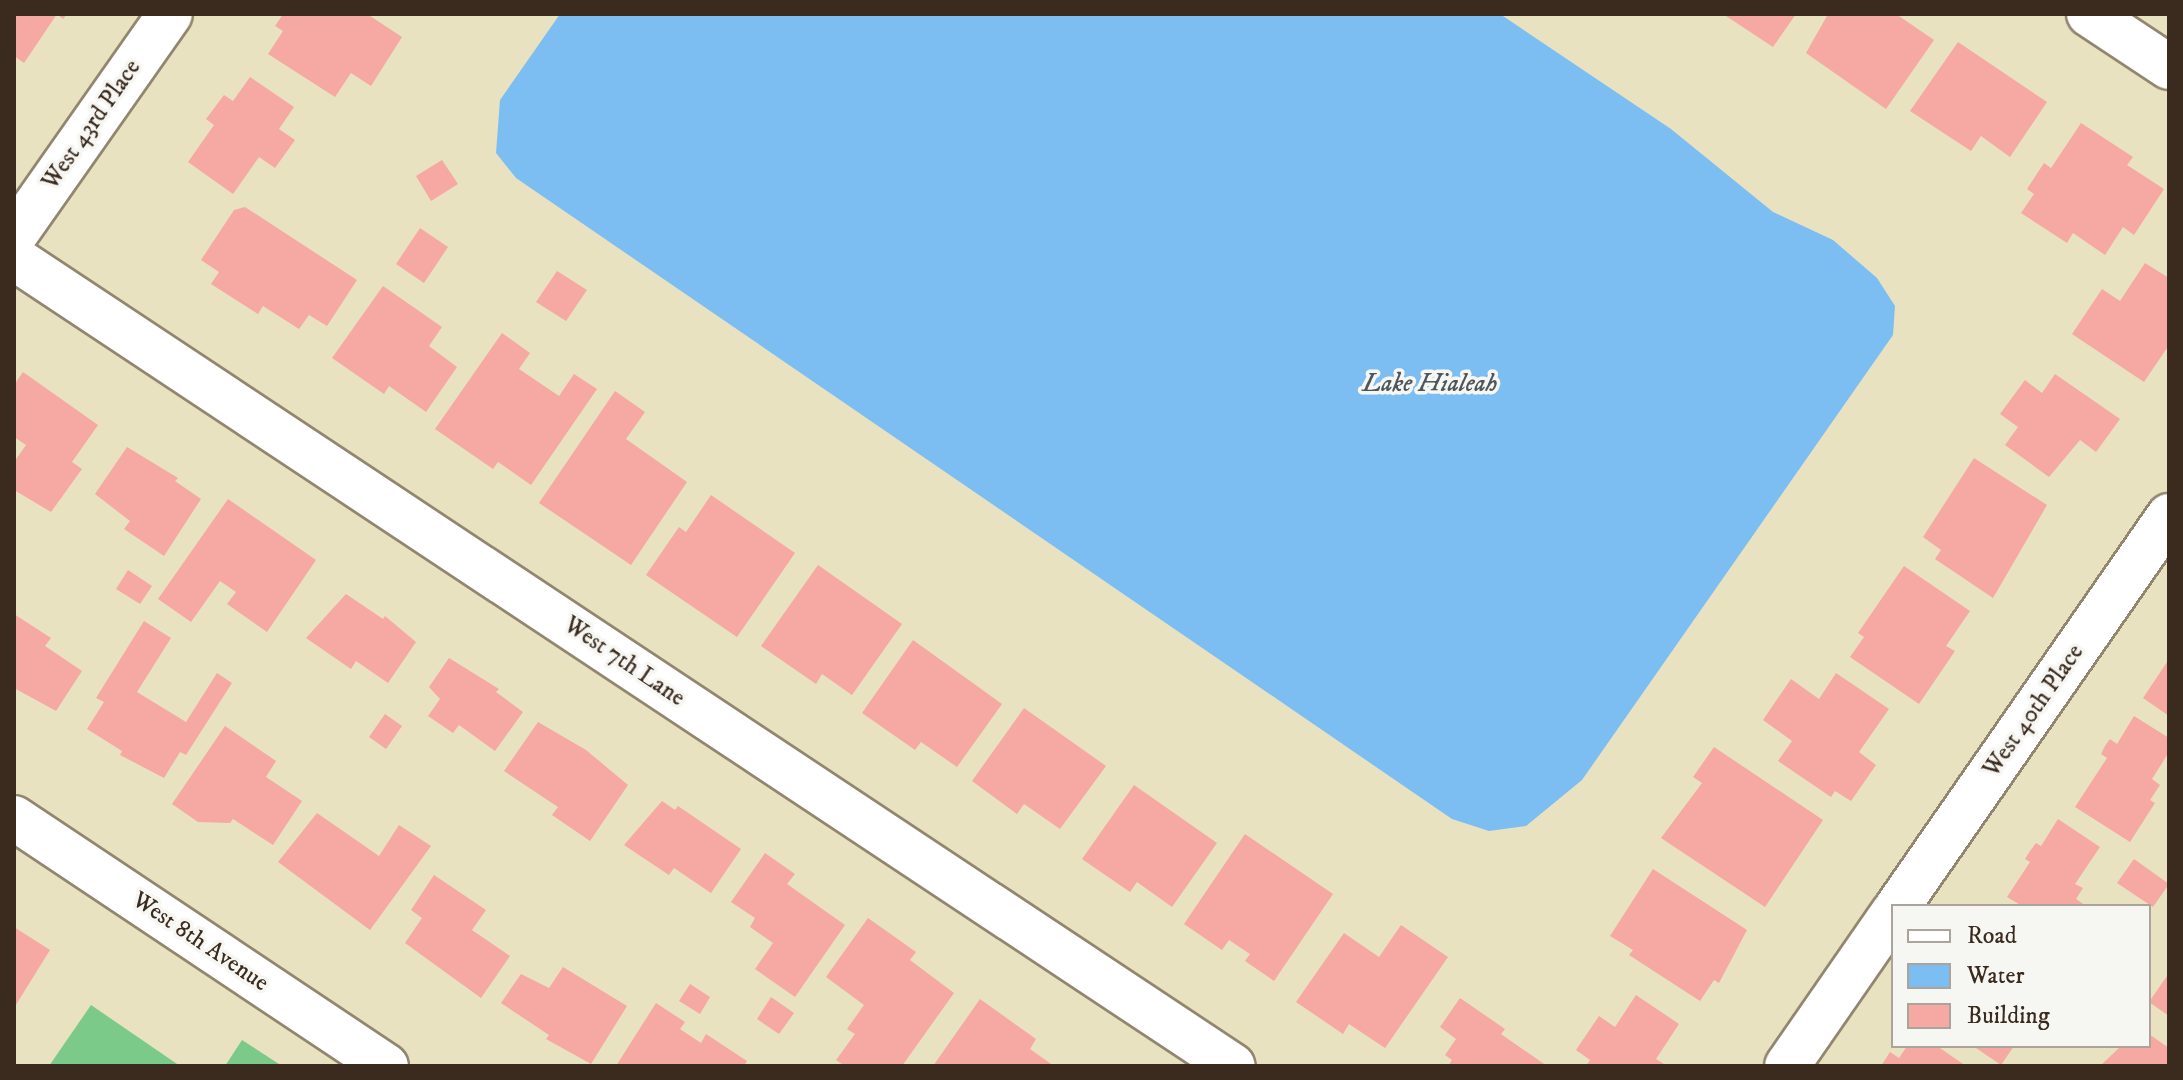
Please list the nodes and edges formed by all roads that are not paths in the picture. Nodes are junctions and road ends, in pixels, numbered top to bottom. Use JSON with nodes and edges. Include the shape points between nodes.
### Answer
{"nodes":[{"id":1,"x":170,"y":14,"type":"edge"},
{"id":2,"x":2089,"y":14,"type":"edge"},
{"id":3,"x":2169,"y":67,"type":"edge"},
{"id":4,"x":14,"y":236,"type":"edge"},
{"id":5,"x":14,"y":258,"type":"edge"},
{"id":6,"x":2169,"y":516,"type":"edge"},
{"id":7,"x":16,"y":822,"type":"edge"},
{"id":8,"x":1899,"y":904,"type":"edge"},
{"id":9,"x":1891,"y":916,"type":"edge"},
{"id":10,"x":386,"y":1066,"type":"edge"},
{"id":11,"x":1233,"y":1066,"type":"edge"},
{"id":12,"x":1787,"y":1066,"type":"edge"}],
"edges":[{"from":1,"to":4,"type":"street","name":"West 43rd Place"},
{"from":2,"to":3,"type":"street"},
{"from":5,"to":11,"type":"street","name":"West 7th Lane"},
{"from":6,"to":8,"type":"street","name":"West 40th Place"},
{"from":7,"to":10,"type":"street","name":"West 8th Avenue"},
{"from":9,"to":12,"type":"street"}]}
